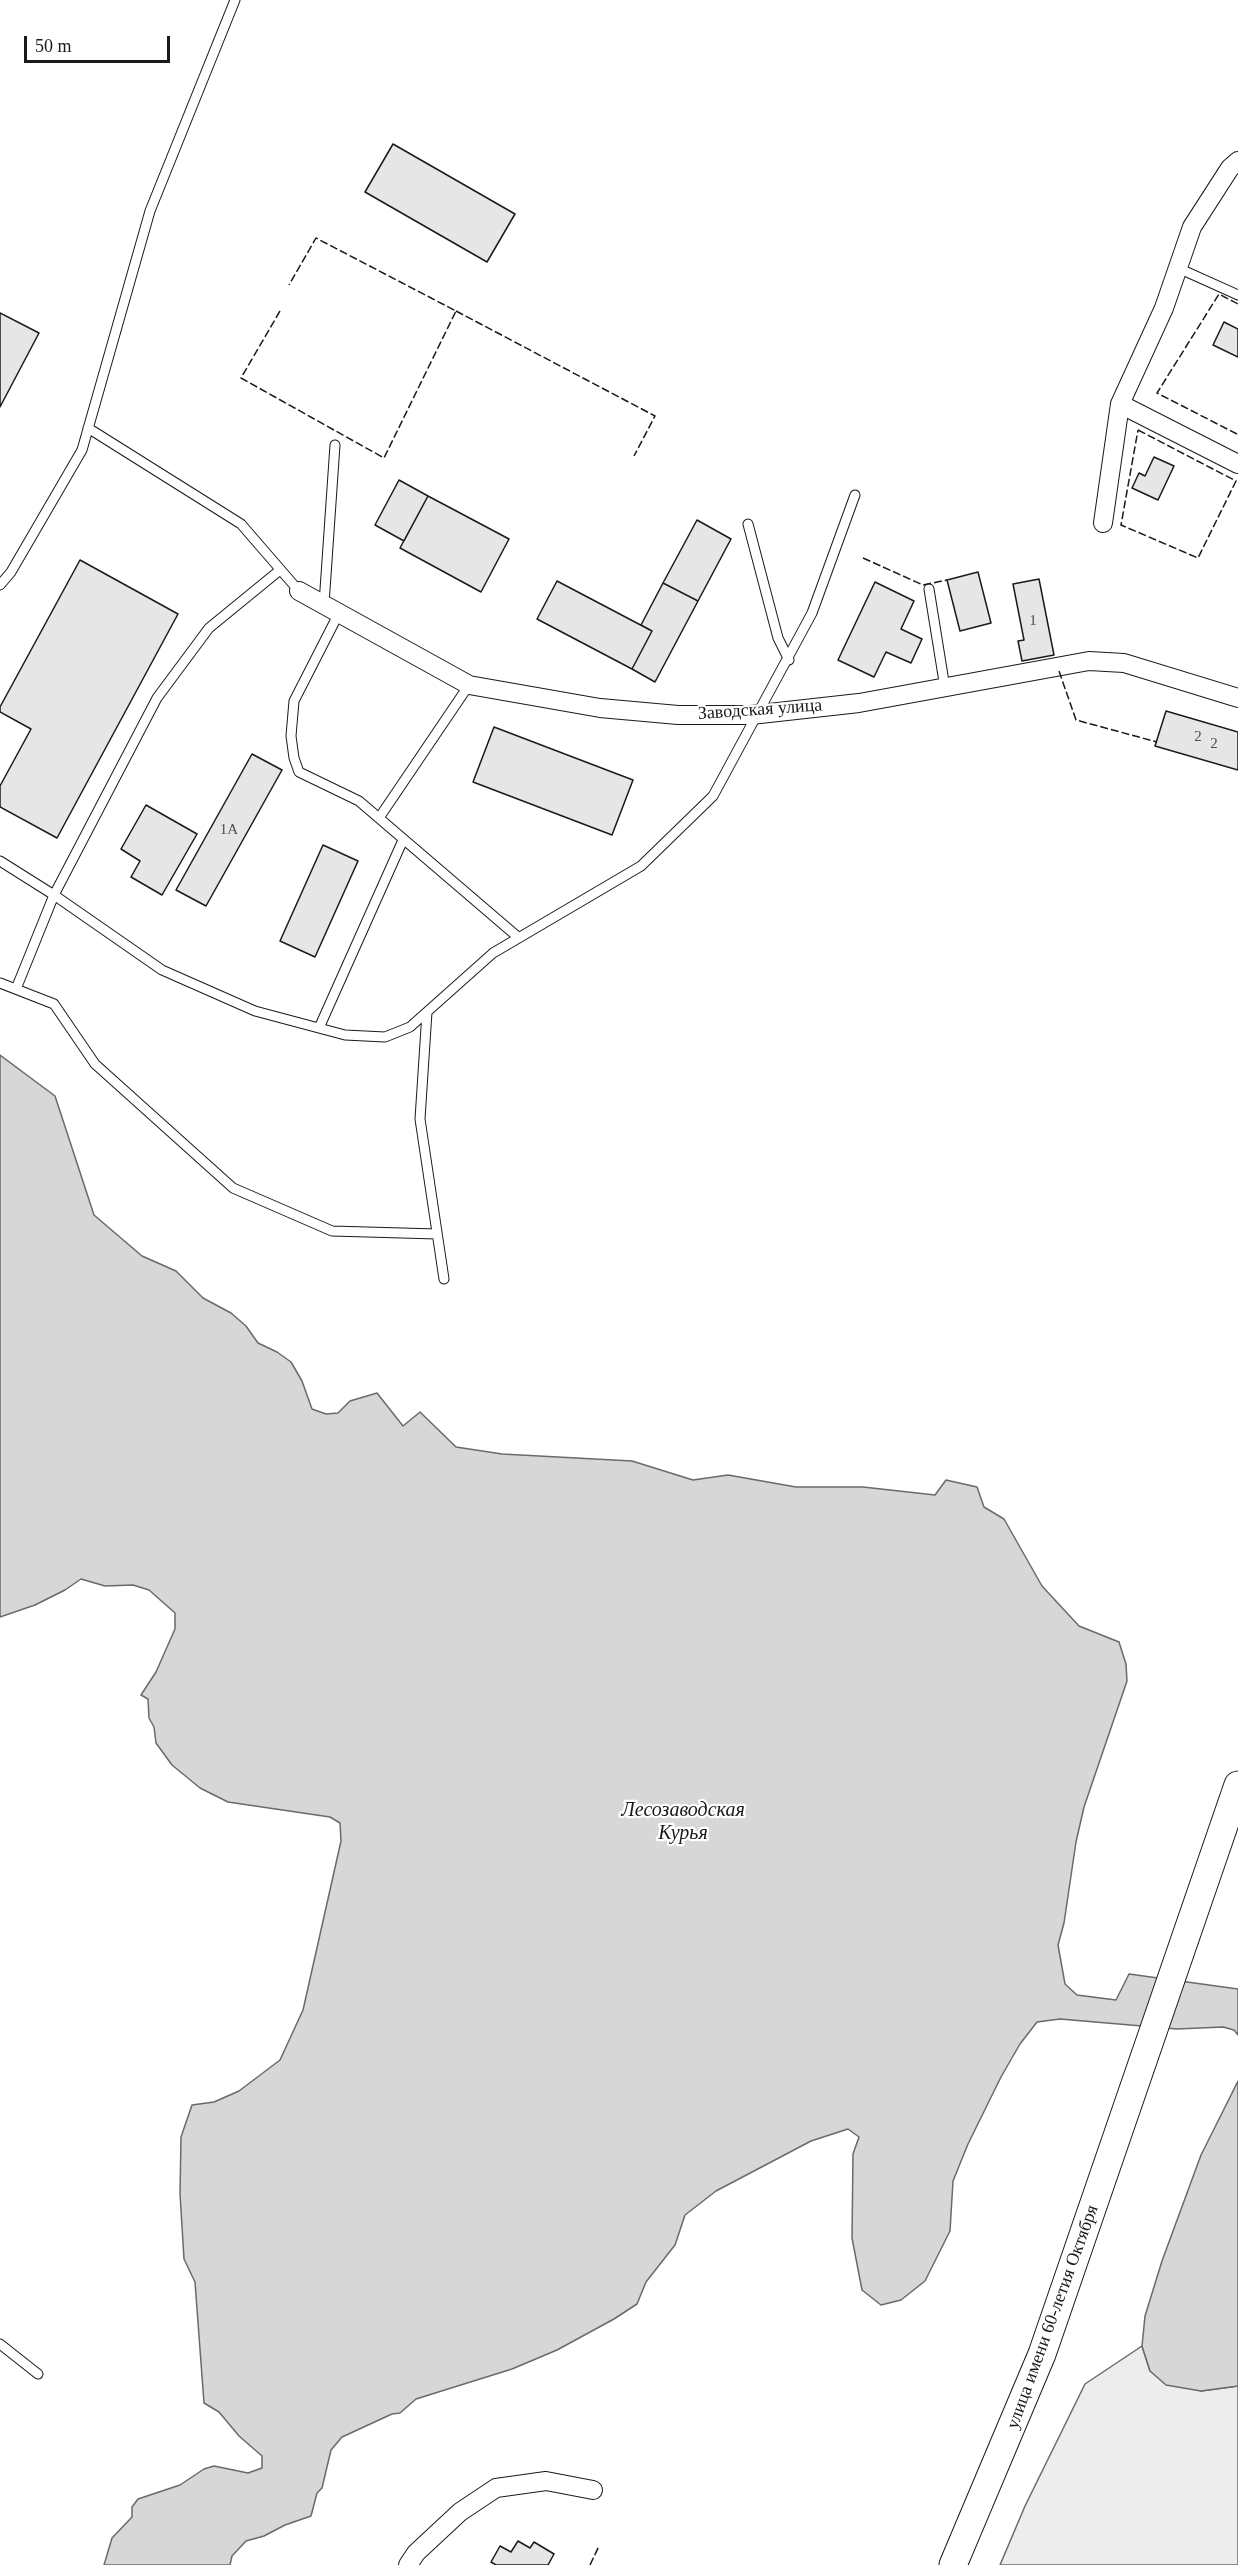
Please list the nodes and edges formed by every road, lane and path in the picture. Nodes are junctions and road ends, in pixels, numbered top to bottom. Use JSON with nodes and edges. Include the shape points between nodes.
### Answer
{"nodes":[{"id":1,"x":235,"y":0,"type":"edge"},
{"id":2,"x":1238,"y":161,"type":"edge"},
{"id":3,"x":1178,"y":268,"type":"junction"},
{"id":4,"x":1238,"y":294,"type":"edge"},
{"id":5,"x":1120,"y":404,"type":"junction"},
{"id":6,"x":88,"y":428,"type":"junction"},
{"id":7,"x":335,"y":445,"type":"dead end"},
{"id":8,"x":1238,"y":464,"type":"edge"},
{"id":9,"x":855,"y":495,"type":"dead end"},
{"id":10,"x":1103,"y":523,"type":"dead end"},
{"id":11,"x":748,"y":524,"type":"dead end"},
{"id":12,"x":280,"y":570,"type":"junction"},
{"id":13,"x":0,"y":585,"type":"edge"},
{"id":14,"x":929,"y":589,"type":"dead end"},
{"id":15,"x":299,"y":591,"type":"joint"},
{"id":16,"x":331,"y":609,"type":"junction"},
{"id":17,"x":789,"y":660,"type":"junction"},
{"id":18,"x":470,"y":685,"type":"junction"},
{"id":19,"x":945,"y":688,"type":"junction"},
{"id":20,"x":1238,"y":698,"type":"edge"},
{"id":21,"x":757,"y":714,"type":"junction"},
{"id":22,"x":379,"y":818,"type":"junction"},
{"id":23,"x":404,"y":840,"type":"junction"},
{"id":24,"x":0,"y":861,"type":"edge"},
{"id":25,"x":54,"y":895,"type":"junction"},
{"id":26,"x":519,"y":938,"type":"junction"},
{"id":27,"x":0,"y":983,"type":"edge"},
{"id":28,"x":16,"y":989,"type":"junction"},
{"id":29,"x":427,"y":1012,"type":"junction"},
{"id":30,"x":319,"y":1028,"type":"junction"},
{"id":31,"x":437,"y":1234,"type":"junction"},
{"id":32,"x":444,"y":1279,"type":"dead end"},
{"id":33,"x":1238,"y":1785,"type":"edge"},
{"id":34,"x":0,"y":2344,"type":"edge"},
{"id":35,"x":38,"y":2374,"type":"dead end"},
{"id":36,"x":593,"y":2490,"type":"dead end"},
{"id":37,"x":408,"y":2565,"type":"edge"},
{"id":38,"x":953,"y":2565,"type":"edge"}],
"edges":[{"from":1,"to":6,"type":"lane","via":[[150,211]]},
{"from":2,"to":3,"type":"street","via":[[1192,228]]},
{"from":3,"to":4,"type":"lane"},
{"from":3,"to":5,"type":"street"},
{"from":5,"to":8,"type":"street"},
{"from":5,"to":10,"type":"street"},
{"from":6,"to":12,"type":"lane","via":[[241,524]]},
{"from":6,"to":13,"type":"lane","via":[[82,450]]},
{"from":7,"to":16,"type":"lane"},
{"from":9,"to":17,"type":"lane","via":[[812,613]]},
{"from":11,"to":17,"type":"lane","via":[[778,638]]},
{"from":12,"to":15,"type":"lane"},
{"from":12,"to":25,"type":"lane","via":[[209,628],[156,698]]},
{"from":14,"to":19,"type":"lane"},
{"from":15,"to":16,"type":"street","name":"Заводская улица"},
{"from":16,"to":18,"type":"street","name":"Заводская улица"},
{"from":16,"to":22,"type":"lane","via":[[294,701],[294,758],[299,772],[358,801]]},
{"from":17,"to":21,"type":"lane"},
{"from":18,"to":21,"type":"street","name":"Заводская улица","via":[[600,708],[678,715]]},
{"from":18,"to":22,"type":"lane"},
{"from":19,"to":20,"type":"street","name":"Заводская улица","via":[[1089,661],[1124,663]]},
{"from":19,"to":21,"type":"street","name":"Заводская улица","via":[[859,703]]},
{"from":21,"to":26,"type":"lane","via":[[713,796],[641,866]]},
{"from":22,"to":23,"type":"lane"},
{"from":23,"to":26,"type":"lane"},
{"from":23,"to":30,"type":"lane"},
{"from":24,"to":25,"type":"lane"},
{"from":25,"to":28,"type":"lane"},
{"from":25,"to":30,"type":"lane","via":[[162,970],[255,1011]]},
{"from":26,"to":29,"type":"lane","via":[[494,952]]},
{"from":27,"to":28,"type":"lane"},
{"from":28,"to":31,"type":"lane","via":[[54,1004],[95,1064],[234,1188],[332,1231]]},
{"from":29,"to":30,"type":"lane","via":[[410,1027],[385,1037],[345,1035]]},
{"from":29,"to":31,"type":"lane","via":[[420,1119]]},
{"from":31,"to":32,"type":"lane"},
{"from":33,"to":38,"type":"main road","name":"улица имени 60-летия Октября","via":[[1042,2354]]},
{"from":34,"to":35,"type":"lane"},
{"from":36,"to":37,"type":"street","via":[[546,2481],[496,2488],[460,2512]]}]}
